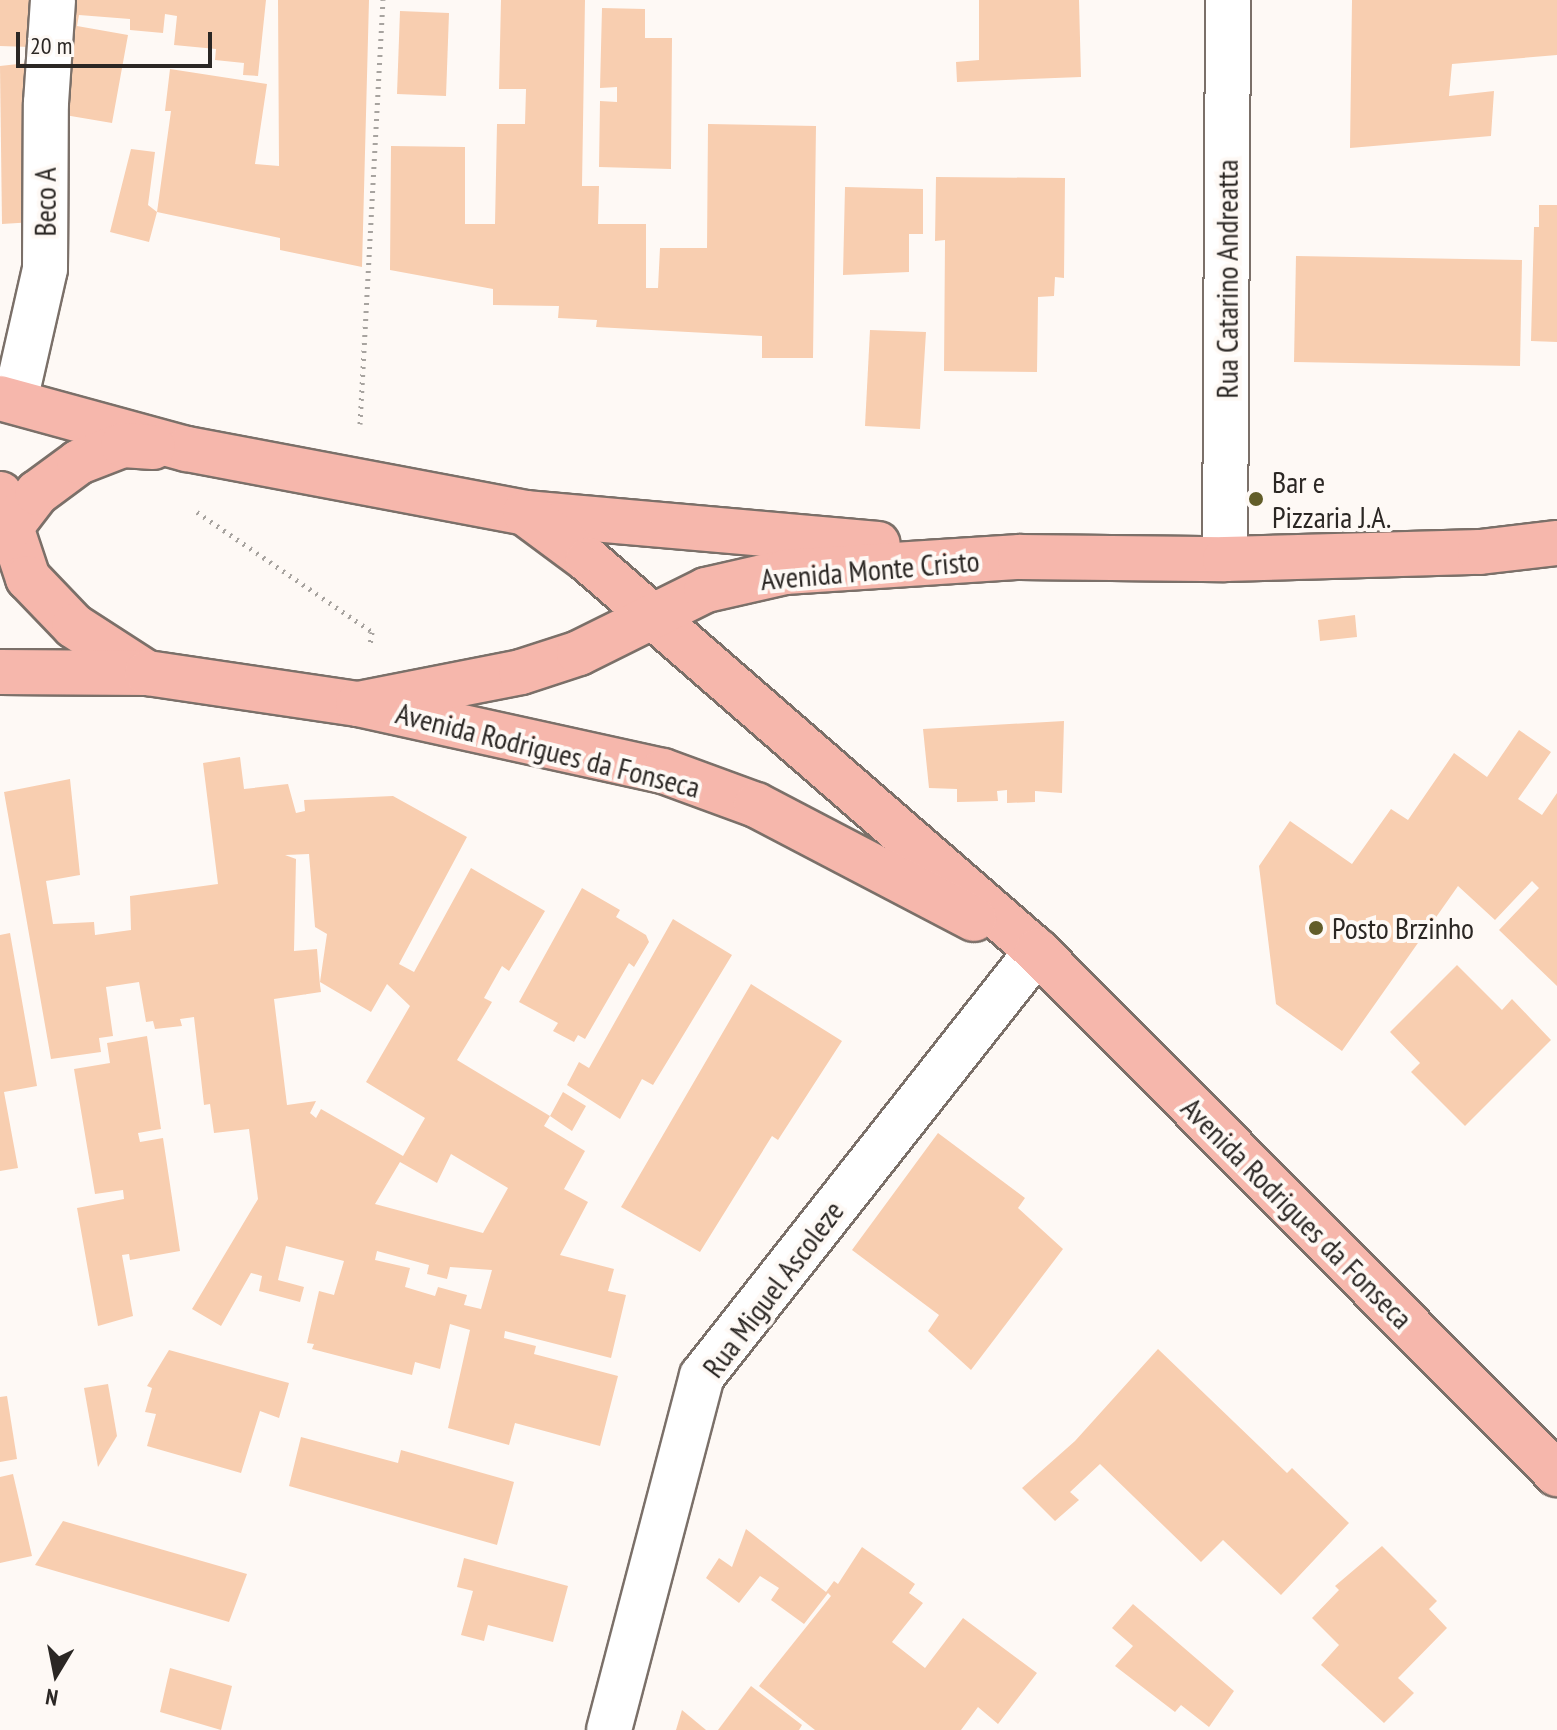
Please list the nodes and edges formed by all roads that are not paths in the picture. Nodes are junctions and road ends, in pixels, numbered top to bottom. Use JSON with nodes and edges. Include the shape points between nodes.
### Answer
{"nodes":[{"id":1,"x":53,"y":0,"type":"edge"},
{"id":2,"x":1228,"y":0,"type":"edge"},
{"id":3,"x":8,"y":400,"type":"edge"},
{"id":4,"x":187,"y":449,"type":"junction"},
{"id":5,"x":525,"y":513,"type":"junction"},
{"id":6,"x":3,"y":523,"type":"edge"},
{"id":7,"x":1557,"y":543,"type":"edge"},
{"id":8,"x":1020,"y":557,"type":"junction"},
{"id":9,"x":1225,"y":559,"type":"junction"},
{"id":10,"x":649,"y":615,"type":"junction"},
{"id":11,"x":0,"y":672,"type":"edge"},
{"id":12,"x":147,"y":673,"type":"junction"},
{"id":13,"x":358,"y":704,"type":"junction"},
{"id":14,"x":1037,"y":951,"type":"junction"},
{"id":15,"x":1557,"y":1474,"type":"edge"},
{"id":16,"x":609,"y":1730,"type":"edge"}],
"edges":[{"from":1,"to":3,"type":"street","name":"Beco A","via":[[45,269]]},
{"from":2,"to":9,"type":"street","name":"Rua Catarino Andreatta"},
{"from":3,"to":4,"type":"main road"},
{"from":4,"to":5,"type":"main road","name":"Avenida Monte Cristo"},
{"from":4,"to":6,"type":"main road","via":[[123,445],[79,462]]},
{"from":5,"to":8,"type":"main road","name":"Avenida Monte Cristo"},
{"from":5,"to":10,"type":"main road","name":"Avenida Rodrigues da Fonseca"},
{"from":6,"to":12,"type":"main road","via":[[28,578],[74,626]]},
{"from":7,"to":9,"type":"main road","name":"Avenida Monte Cristo","via":[[1480,552]]},
{"from":8,"to":9,"type":"main road","name":"Avenida Monte Cristo"},
{"from":8,"to":10,"type":"main road","name":"Avenida Monte Cristo","via":[[785,572],[706,590]]},
{"from":10,"to":13,"type":"main road","name":"Avenida Monte Cristo","via":[[579,653],[521,672]]},
{"from":10,"to":14,"type":"main road","name":"Avenida Rodrigues da Fonseca"},
{"from":11,"to":12,"type":"main road","name":"Avenida Rodrigues da Fonseca"},
{"from":12,"to":13,"type":"main road","name":"Avenida Rodrigues da Fonseca"},
{"from":13,"to":14,"type":"main road","name":"Avenida Rodrigues da Fonseca","via":[[676,776],[756,805]]},
{"from":14,"to":15,"type":"main road","name":"Avenida Rodrigues da Fonseca"},
{"from":14,"to":16,"type":"street","name":"Rua Miguel Ascoleze","via":[[702,1376]]}]}
